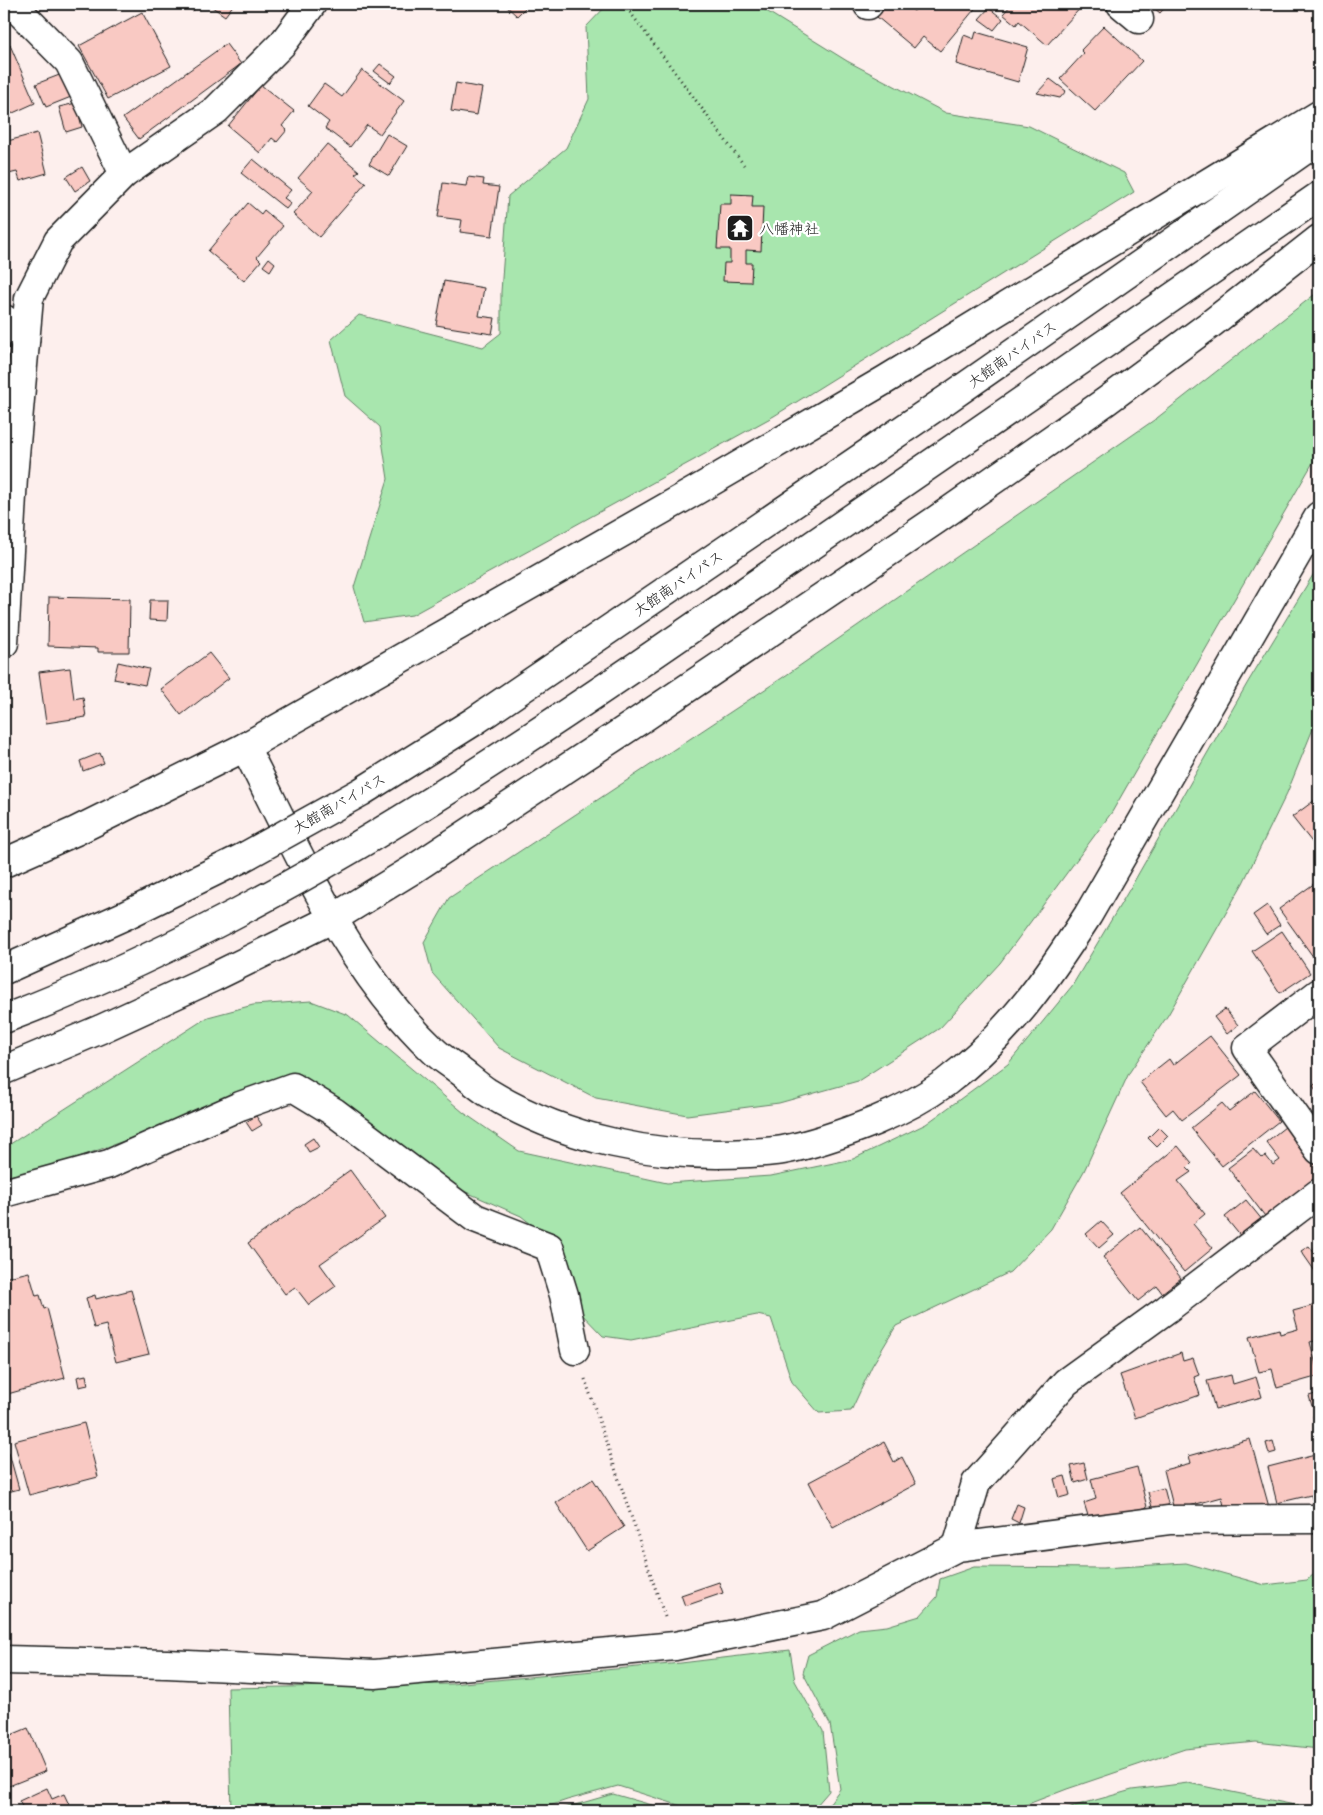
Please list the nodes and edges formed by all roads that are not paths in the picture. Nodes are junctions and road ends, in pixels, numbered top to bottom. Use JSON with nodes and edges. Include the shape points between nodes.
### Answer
{"nodes":[{"id":1,"x":12,"y":4,"type":"edge"},
{"id":2,"x":312,"y":4,"type":"edge"},
{"id":3,"x":1319,"y":115,"type":"edge"},
{"id":4,"x":1319,"y":140,"type":"edge"},
{"id":5,"x":124,"y":174,"type":"junction"},
{"id":6,"x":1319,"y":196,"type":"edge"},
{"id":7,"x":1319,"y":238,"type":"edge"},
{"id":8,"x":4,"y":319,"type":"edge"},
{"id":9,"x":25,"y":340,"type":"junction"},
{"id":10,"x":1319,"y":516,"type":"edge"},
{"id":11,"x":4,"y":643,"type":"edge"},
{"id":12,"x":245,"y":748,"type":"junction"},
{"id":13,"x":4,"y":863,"type":"edge"},
{"id":14,"x":332,"y":919,"type":"junction"},
{"id":15,"x":4,"y":970,"type":"edge"},
{"id":16,"x":1319,"y":993,"type":"edge"},
{"id":17,"x":4,"y":1018,"type":"edge"},
{"id":18,"x":4,"y":1070,"type":"edge"},
{"id":19,"x":1319,"y":1150,"type":"edge"},
{"id":20,"x":4,"y":1193,"type":"edge"},
{"id":21,"x":1319,"y":1193,"type":"edge"},
{"id":22,"x":576,"y":1350,"type":"road end"},
{"id":23,"x":1319,"y":1519,"type":"edge"},
{"id":24,"x":957,"y":1547,"type":"junction"},
{"id":25,"x":4,"y":1660,"type":"edge"}],
"edges":[{"from":1,"to":5,"type":"main road","via":[[69,62]]},
{"from":2,"to":5,"type":"main road","via":[[284,42],[216,110]]},
{"from":3,"to":12,"type":"main road","via":[[712,482]]},
{"from":4,"to":15,"type":"main road","name":"大館南バイパス","bridge":true,"via":[[943,402],[497,706],[361,792],[242,858]]},
{"from":5,"to":9,"type":"main road","via":[[58,241],[29,298]]},
{"from":6,"to":17,"type":"main road","bridge":true,"via":[[500,758],[377,835],[264,898],[153,954]]},
{"from":7,"to":14,"type":"main road","via":[[1105,402],[936,520],[627,729]]},
{"from":8,"to":9,"type":"main road"},
{"from":9,"to":11,"type":"main road"},
{"from":10,"to":14,"type":"main road","via":[[1054,969],[1019,1014],[985,1049],[943,1084],[897,1112],[843,1134],[782,1150],[723,1155],[666,1152],[607,1142],[544,1121],[486,1092],[434,1051],[388,1002]]},
{"from":12,"to":13,"type":"main road"},
{"from":12,"to":14,"type":"main road"},
{"from":14,"to":18,"type":"main road","via":[[102,1029]]},
{"from":16,"to":19,"type":"main road","via":[[1247,1048]]},
{"from":20,"to":22,"type":"main road","via":[[109,1164],[240,1106],[293,1087],[334,1112],[475,1218],[549,1247]]},
{"from":21,"to":24,"type":"main road","via":[[1066,1382],[976,1483]]},
{"from":23,"to":24,"type":"main road","via":[[1169,1520]]},
{"from":24,"to":25,"type":"main road","via":[[823,1616],[675,1646],[375,1674],[177,1664]]}]}
